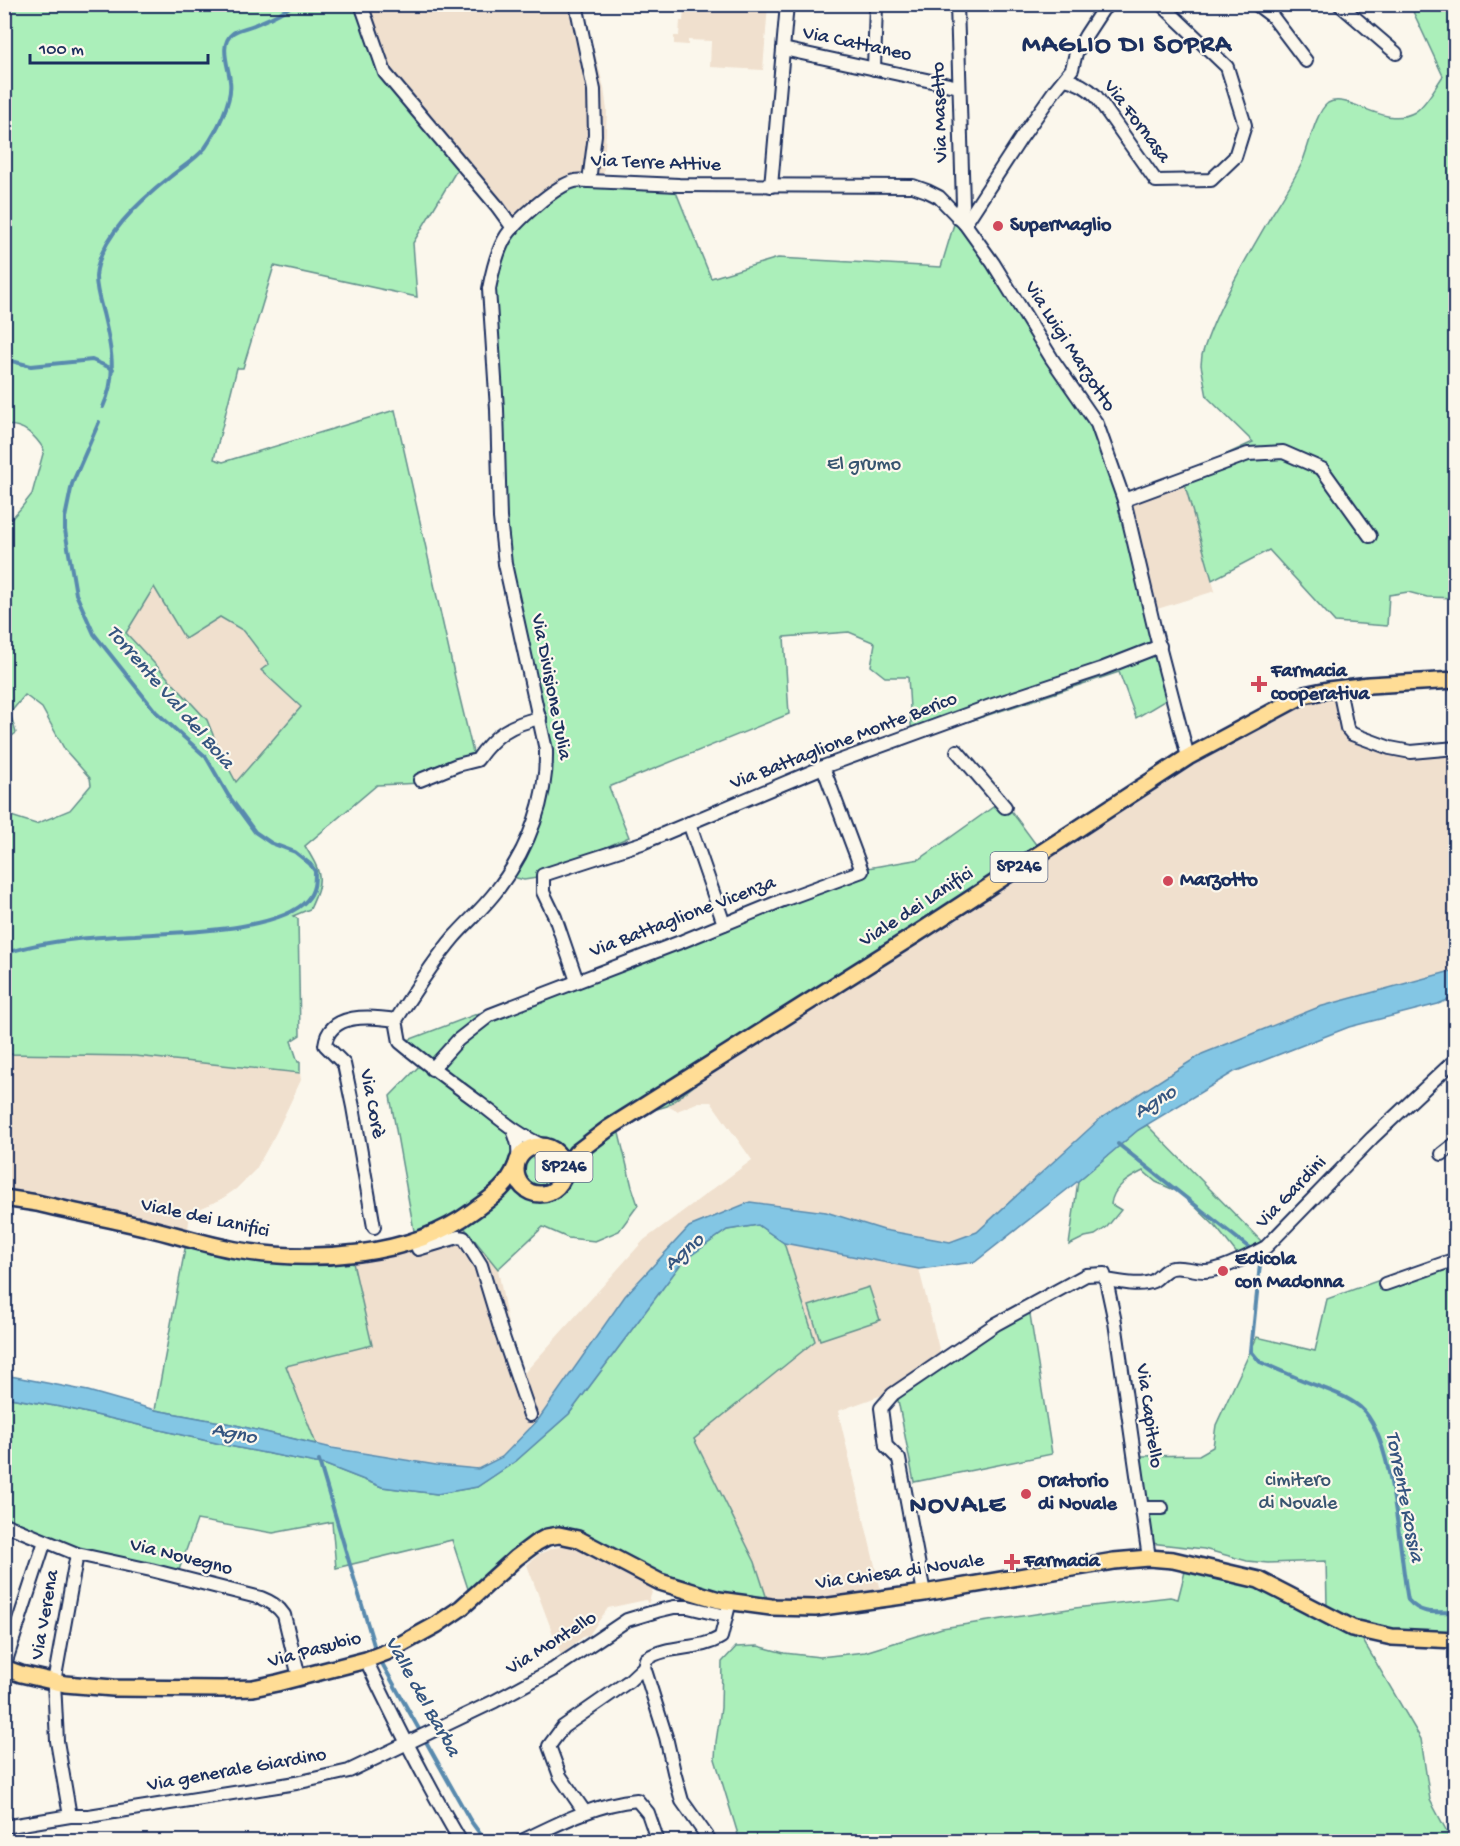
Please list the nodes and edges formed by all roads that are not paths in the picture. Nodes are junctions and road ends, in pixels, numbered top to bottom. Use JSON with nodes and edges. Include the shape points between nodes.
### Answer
{"nodes":[{"id":1,"x":361,"y":4,"type":"edge"},
{"id":2,"x":576,"y":4,"type":"edge"},
{"id":3,"x":787,"y":4,"type":"edge"},
{"id":4,"x":876,"y":4,"type":"edge"},
{"id":5,"x":957,"y":4,"type":"edge"},
{"id":6,"x":1110,"y":4,"type":"edge"},
{"id":7,"x":1161,"y":4,"type":"edge"},
{"id":8,"x":1256,"y":4,"type":"edge"},
{"id":9,"x":1340,"y":4,"type":"edge"},
{"id":10,"x":783,"y":49,"type":"junction"},
{"id":11,"x":1396,"y":53,"type":"dead end"},
{"id":12,"x":1306,"y":61,"type":"dead end"},
{"id":13,"x":874,"y":69,"type":"junction"},
{"id":14,"x":1065,"y":79,"type":"junction"},
{"id":15,"x":959,"y":87,"type":"junction"},
{"id":16,"x":589,"y":181,"type":"junction"},
{"id":17,"x":771,"y":186,"type":"junction"},
{"id":18,"x":962,"y":221,"type":"junction"},
{"id":19,"x":513,"y":228,"type":"junction"},
{"id":20,"x":1124,"y":500,"type":"junction"},
{"id":21,"x":1370,"y":536,"type":"dead end"},
{"id":22,"x":1160,"y":646,"type":"junction"},
{"id":23,"x":1455,"y":680,"type":"edge"},
{"id":24,"x":1339,"y":689,"type":"junction"},
{"id":25,"x":540,"y":718,"type":"junction"},
{"id":26,"x":1455,"y":748,"type":"edge"},
{"id":27,"x":957,"y":751,"type":"dead end"},
{"id":28,"x":1188,"y":757,"type":"junction"},
{"id":29,"x":822,"y":767,"type":"junction"},
{"id":30,"x":420,"y":780,"type":"dead end"},
{"id":31,"x":1005,"y":807,"type":"dead end"},
{"id":32,"x":689,"y":823,"type":"junction"},
{"id":33,"x":724,"y":924,"type":"junction"},
{"id":34,"x":577,"y":981,"type":"junction"},
{"id":35,"x":396,"y":1020,"type":"junction"},
{"id":36,"x":1455,"y":1059,"type":"edge"},
{"id":37,"x":432,"y":1069,"type":"junction"},
{"id":38,"x":609,"y":1128,"type":"junction"},
{"id":39,"x":513,"y":1130,"type":"junction"},
{"id":40,"x":1455,"y":1143,"type":"edge"},
{"id":41,"x":549,"y":1148,"type":"junction"},
{"id":42,"x":1442,"y":1154,"type":"dead end"},
{"id":43,"x":517,"y":1164,"type":"junction"},
{"id":44,"x":565,"y":1169,"type":"junction"},
{"id":45,"x":531,"y":1193,"type":"junction"},
{"id":46,"x":4,"y":1198,"type":"edge"},
{"id":47,"x":465,"y":1217,"type":"junction"},
{"id":48,"x":374,"y":1227,"type":"dead end"},
{"id":49,"x":416,"y":1240,"type":"junction"},
{"id":50,"x":1455,"y":1259,"type":"edge"},
{"id":51,"x":1106,"y":1280,"type":"junction"},
{"id":52,"x":1385,"y":1284,"type":"dead end"},
{"id":53,"x":530,"y":1415,"type":"dead end"},
{"id":54,"x":1142,"y":1508,"type":"junction"},
{"id":55,"x":1162,"y":1508,"type":"dead end"},
{"id":56,"x":4,"y":1524,"type":"edge"},
{"id":57,"x":45,"y":1541,"type":"junction"},
{"id":58,"x":77,"y":1554,"type":"junction"},
{"id":59,"x":1149,"y":1558,"type":"junction"},
{"id":60,"x":924,"y":1593,"type":"junction"},
{"id":61,"x":728,"y":1609,"type":"junction"},
{"id":62,"x":1455,"y":1640,"type":"edge"},
{"id":63,"x":376,"y":1656,"type":"junction"},
{"id":64,"x":4,"y":1667,"type":"edge"},
{"id":65,"x":644,"y":1667,"type":"junction"},
{"id":66,"x":299,"y":1677,"type":"junction"},
{"id":67,"x":54,"y":1682,"type":"junction"},
{"id":68,"x":409,"y":1742,"type":"junction"},
{"id":69,"x":584,"y":1811,"type":"junction"},
{"id":70,"x":70,"y":1816,"type":"junction"},
{"id":71,"x":4,"y":1827,"type":"edge"},
{"id":72,"x":461,"y":1842,"type":"edge"},
{"id":73,"x":520,"y":1842,"type":"edge"},
{"id":74,"x":658,"y":1842,"type":"edge"},
{"id":75,"x":711,"y":1842,"type":"edge"}],
"edges":[{"from":1,"to":19,"type":"street","via":[[385,73]]},
{"from":2,"to":16,"type":"street","via":[[594,90],[595,135]]},
{"from":3,"to":10,"type":"street"},
{"from":4,"to":13,"type":"street"},
{"from":5,"to":15,"type":"street","name":"Via Masetto"},
{"from":6,"to":14,"type":"street","via":[[1086,34]]},
{"from":7,"to":14,"type":"street","name":"Via Fornasa","via":[[1227,67],[1245,125],[1235,157],[1211,180],[1156,181],[1096,96],[1077,81]]},
{"from":8,"to":12,"type":"street","via":[[1272,16]]},
{"from":9,"to":11,"type":"street"},
{"from":10,"to":13,"type":"street","name":"Via Cattaneo"},
{"from":10,"to":17,"type":"street"},
{"from":13,"to":15,"type":"street","name":"Via Cattaneo"},
{"from":14,"to":18,"type":"street"},
{"from":15,"to":18,"type":"street","name":"Via Masetto"},
{"from":16,"to":17,"type":"street","name":"Via Terre Attive"},
{"from":16,"to":19,"type":"street","name":"Via Terre Attive","via":[[575,181],[559,189]]},
{"from":17,"to":18,"type":"street","name":"Via Terre Attive","via":[[913,186],[939,197]]},
{"from":18,"to":20,"type":"street","name":"Via Luigi Marzotto","via":[[1097,424]]},
{"from":19,"to":25,"type":"street","name":"Via Divisione Julia","via":[[504,240],[489,289],[500,518],[506,564]]},
{"from":20,"to":21,"type":"street","via":[[1248,454],[1283,452],[1322,469]]},
{"from":20,"to":22,"type":"street","name":"Via Luigi Marzotto"},
{"from":22,"to":28,"type":"street","name":"Via Luigi Marzotto"},
{"from":22,"to":29,"type":"street","name":"Via Battaglione Monte Berico"},
{"from":23,"to":24,"type":"main road","name":"Viale dei Lanifici","number":"SP246"},
{"from":24,"to":26,"type":"street","via":[[1347,728],[1352,734],[1411,752]]},
{"from":24,"to":28,"type":"main road","name":"Viale dei Lanifici","number":"SP246","via":[[1304,695]]},
{"from":25,"to":30,"type":"street","via":[[499,734],[477,760]]},
{"from":25,"to":35,"type":"street","name":"Via Divisione Julia","via":[[547,772],[536,819],[524,848],[501,886],[454,938]]},
{"from":27,"to":31,"type":"street"},
{"from":28,"to":38,"type":"main road","name":"Viale dei Lanifici","number":"SP246"},
{"from":29,"to":32,"type":"street","name":"Via Battaglione Monte Berico"},
{"from":29,"to":33,"type":"street","name":"Via Battaglione Vicenza","via":[[862,871]]},
{"from":32,"to":33,"type":"street"},
{"from":32,"to":34,"type":"street","name":"Via Battaglione Monte Berico","via":[[642,843],[543,875],[543,892]]},
{"from":33,"to":34,"type":"street","name":"Via Battaglione Vicenza"},
{"from":34,"to":37,"type":"street","name":"Via Battaglione Vicenza","via":[[490,1015],[458,1040]]},
{"from":35,"to":37,"type":"street","via":[[400,1042]]},
{"from":35,"to":48,"type":"street","name":"Via Corè","via":[[360,1017],[338,1024],[326,1034],[325,1045],[344,1064]]},
{"from":36,"to":51,"type":"street","name":"Via Gardini","via":[[1266,1247],[1213,1270],[1173,1267],[1151,1282]]},
{"from":37,"to":39,"type":"street"},
{"from":38,"to":41,"type":"main road","name":"Viale dei Lanifici","number":"SP246","via":[[565,1148]]},
{"from":38,"to":44,"type":"main road","name":"Viale dei Lanifici","number":"SP246","via":[[576,1154]]},
{"from":39,"to":41,"type":"street"},
{"from":39,"to":43,"type":"street","via":[[519,1148]]},
{"from":40,"to":42,"type":"street"},
{"from":41,"to":43,"type":"main road","name":"Viale dei Lanifici","number":"SP246","via":[[532,1148]]},
{"from":41,"to":44,"type":"main road","number":"SP246","via":[[559,1155]]},
{"from":43,"to":45,"type":"main road","number":"SP246","via":[[519,1182]]},
{"from":43,"to":47,"type":"main road","name":"Viale dei Lanifici","via":[[507,1185]]},
{"from":44,"to":45,"type":"main road","name":"Viale dei Lanifici","number":"SP246","via":[[562,1182],[552,1192]]},
{"from":45,"to":47,"type":"main road","name":"Viale dei Lanifici","via":[[517,1192]]},
{"from":46,"to":49,"type":"main road","name":"Viale dei Lanifici","via":[[236,1250],[279,1255],[344,1254]]},
{"from":47,"to":49,"type":"main road","name":"Viale dei Lanifici"},
{"from":49,"to":53,"type":"street","via":[[418,1249],[461,1236],[470,1247],[481,1265]]},
{"from":50,"to":52,"type":"street"},
{"from":51,"to":54,"type":"street","name":"Via Capitello"},
{"from":51,"to":60,"type":"street","name":"Via Gardini","via":[[1104,1274],[1086,1275],[996,1324],[893,1394],[881,1408],[886,1446],[899,1459]]},
{"from":54,"to":55,"type":"street"},
{"from":54,"to":59,"type":"street","name":"Via Capitello"},
{"from":56,"to":57,"type":"street","name":"Via Novegno"},
{"from":57,"to":58,"type":"street","name":"Via Novegno"},
{"from":57,"to":64,"type":"street","name":"Via Pasubio"},
{"from":58,"to":66,"type":"street","name":"Via Novegno","via":[[272,1603],[284,1615]]},
{"from":58,"to":67,"type":"street","name":"Via Verena"},
{"from":59,"to":60,"type":"main road","name":"Via Chiesa di Novale"},
{"from":59,"to":62,"type":"main road","name":"Via Chiesa di Novale","via":[[1259,1581],[1353,1628],[1392,1637]]},
{"from":60,"to":61,"type":"main road","name":"Via Chiesa di Novale","via":[[815,1608]]},
{"from":61,"to":63,"type":"main road","name":"Via Pasubio","via":[[719,1600],[660,1582],[578,1539],[559,1535],[536,1543],[436,1625]]},
{"from":61,"to":65,"type":"street","via":[[721,1637],[712,1643],[653,1655],[646,1659]]},
{"from":61,"to":68,"type":"street","name":"Via Montello","via":[[674,1607],[627,1620],[554,1669]]},
{"from":63,"to":66,"type":"main road","name":"Via Pasubio"},
{"from":63,"to":68,"type":"street"},
{"from":64,"to":67,"type":"main road","name":"Via Pasubio"},
{"from":65,"to":69,"type":"street","via":[[563,1727],[549,1746],[560,1776]]},
{"from":65,"to":75,"type":"street","via":[[682,1801]]},
{"from":66,"to":67,"type":"main road","name":"Via Pasubio","via":[[253,1688],[222,1689],[113,1688]]},
{"from":67,"to":70,"type":"street","name":"Via Verena","via":[[57,1741]]},
{"from":68,"to":70,"type":"street","name":"Via generale Giardino","via":[[349,1771],[296,1783]]},
{"from":68,"to":72,"type":"street"},
{"from":69,"to":73,"type":"street"},
{"from":69,"to":74,"type":"street","via":[[638,1800],[648,1813]]},
{"from":70,"to":71,"type":"street"}]}
